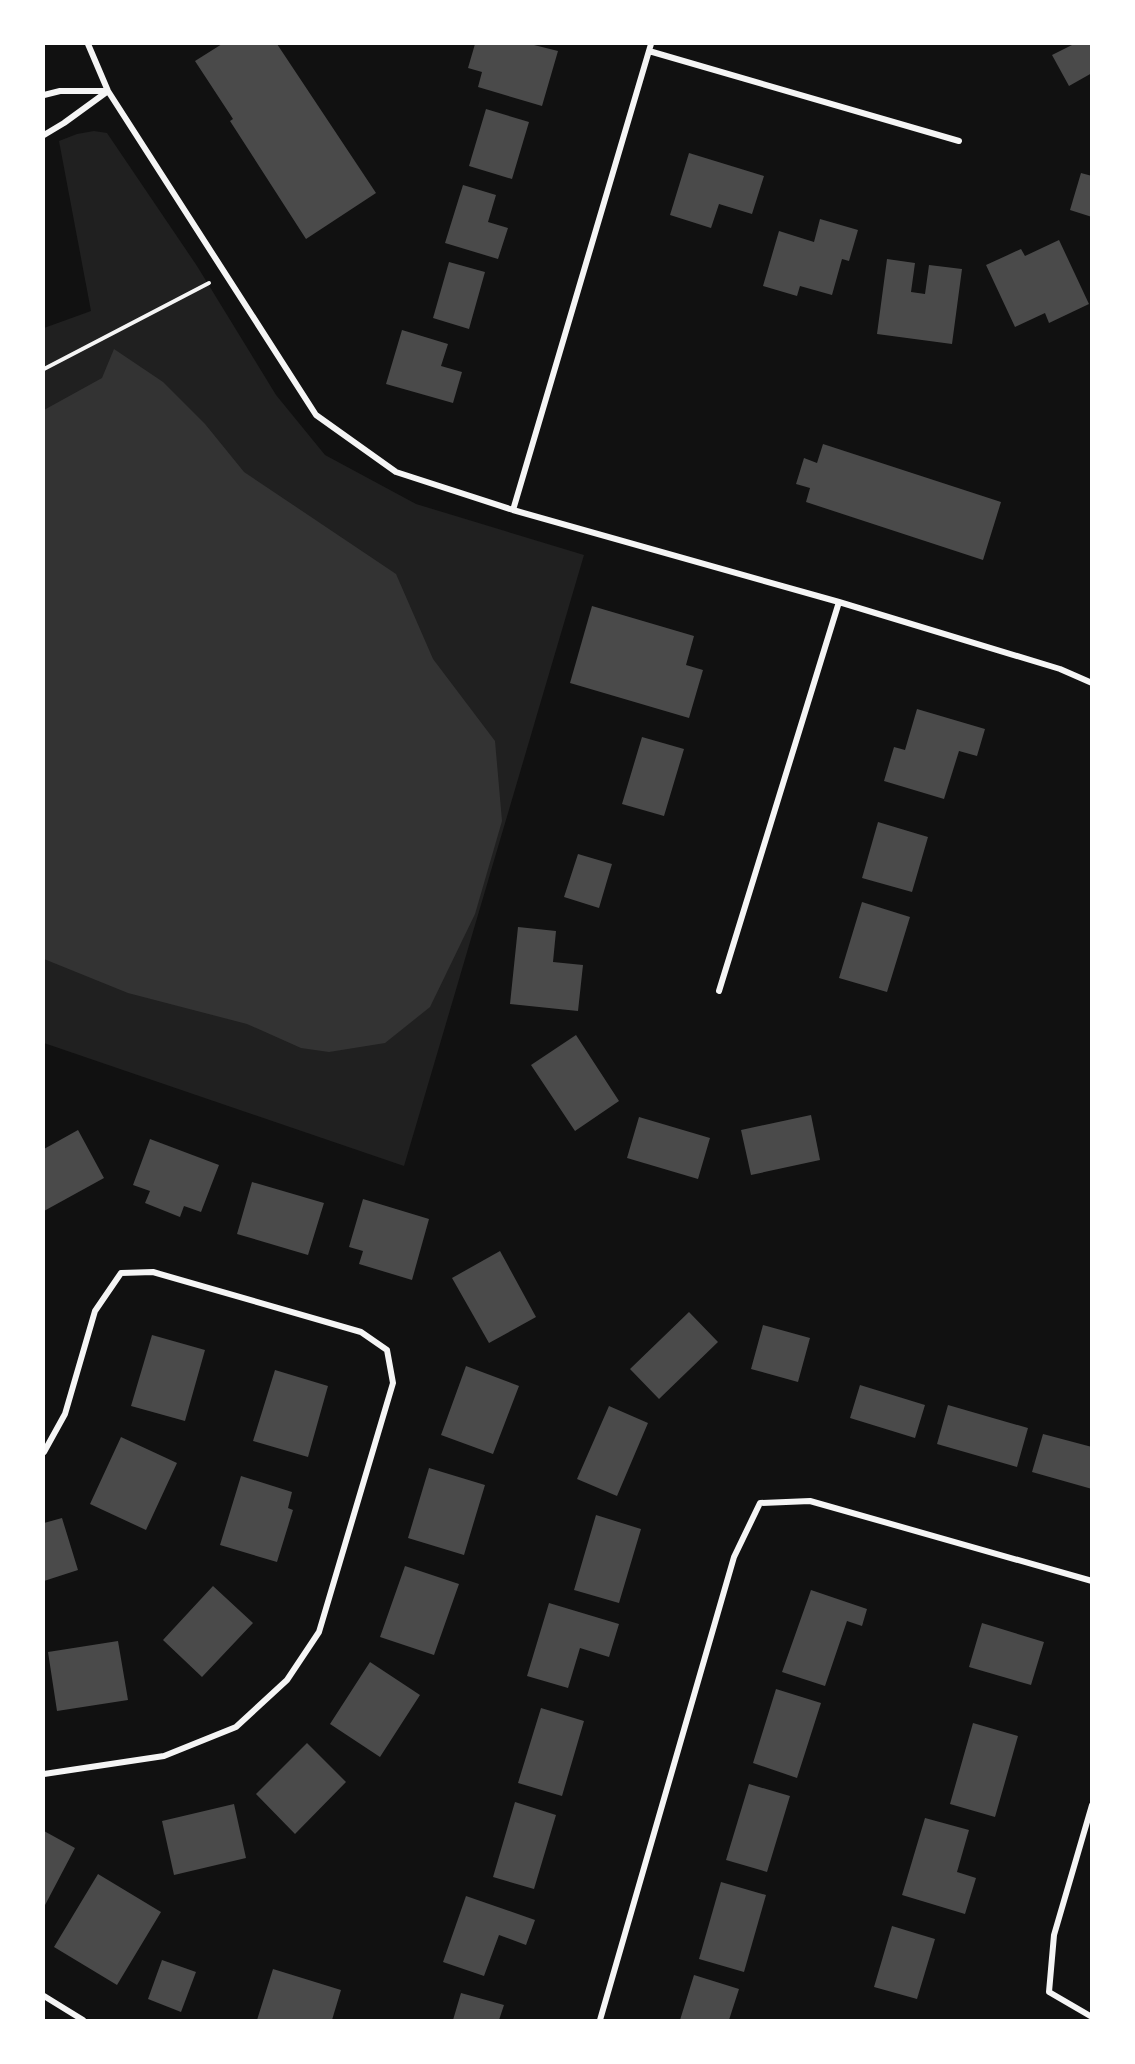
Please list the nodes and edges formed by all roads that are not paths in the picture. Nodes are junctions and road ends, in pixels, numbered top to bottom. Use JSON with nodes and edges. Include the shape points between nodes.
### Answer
{"nodes":[{"id":1,"x":88,"y":44,"type":"edge"},
{"id":2,"x":650,"y":47,"type":"edge"},
{"id":3,"x":108,"y":91,"type":"junction"},
{"id":4,"x":44,"y":95,"type":"edge"},
{"id":5,"x":44,"y":135,"type":"edge"},
{"id":6,"x":959,"y":141,"type":"dead end"},
{"id":7,"x":513,"y":510,"type":"junction"},
{"id":8,"x":839,"y":602,"type":"junction"},
{"id":9,"x":1092,"y":683,"type":"edge"},
{"id":10,"x":719,"y":991,"type":"dead end"},
{"id":11,"x":44,"y":1452,"type":"edge"},
{"id":12,"x":1092,"y":1581,"type":"edge"},
{"id":13,"x":44,"y":1774,"type":"edge"},
{"id":14,"x":1092,"y":1805,"type":"edge"},
{"id":15,"x":44,"y":1996,"type":"edge"},
{"id":16,"x":1092,"y":2017,"type":"edge"},
{"id":17,"x":83,"y":2020,"type":"edge"},
{"id":18,"x":600,"y":2020,"type":"edge"}],
"edges":[{"from":1,"to":3,"type":"street"},
{"from":2,"to":6,"type":"street"},
{"from":2,"to":7,"type":"street"},
{"from":3,"to":4,"type":"street"},
{"from":3,"to":5,"type":"street"},
{"from":3,"to":7,"type":"street","via":[[316,415],[396,472]]},
{"from":7,"to":8,"type":"street"},
{"from":8,"to":9,"type":"street","via":[[1060,669]]},
{"from":8,"to":10,"type":"street"},
{"from":11,"to":13,"type":"street","via":[[65,1414],[95,1311],[121,1273],[153,1272],[361,1332],[387,1350],[393,1383],[326,1610],[319,1632],[288,1680],[236,1727],[164,1756]]},
{"from":12,"to":18,"type":"street","via":[[810,1501],[760,1503],[734,1557]]},
{"from":14,"to":16,"type":"street","via":[[1054,1935],[1049,1992]]},
{"from":15,"to":17,"type":"street"}]}
